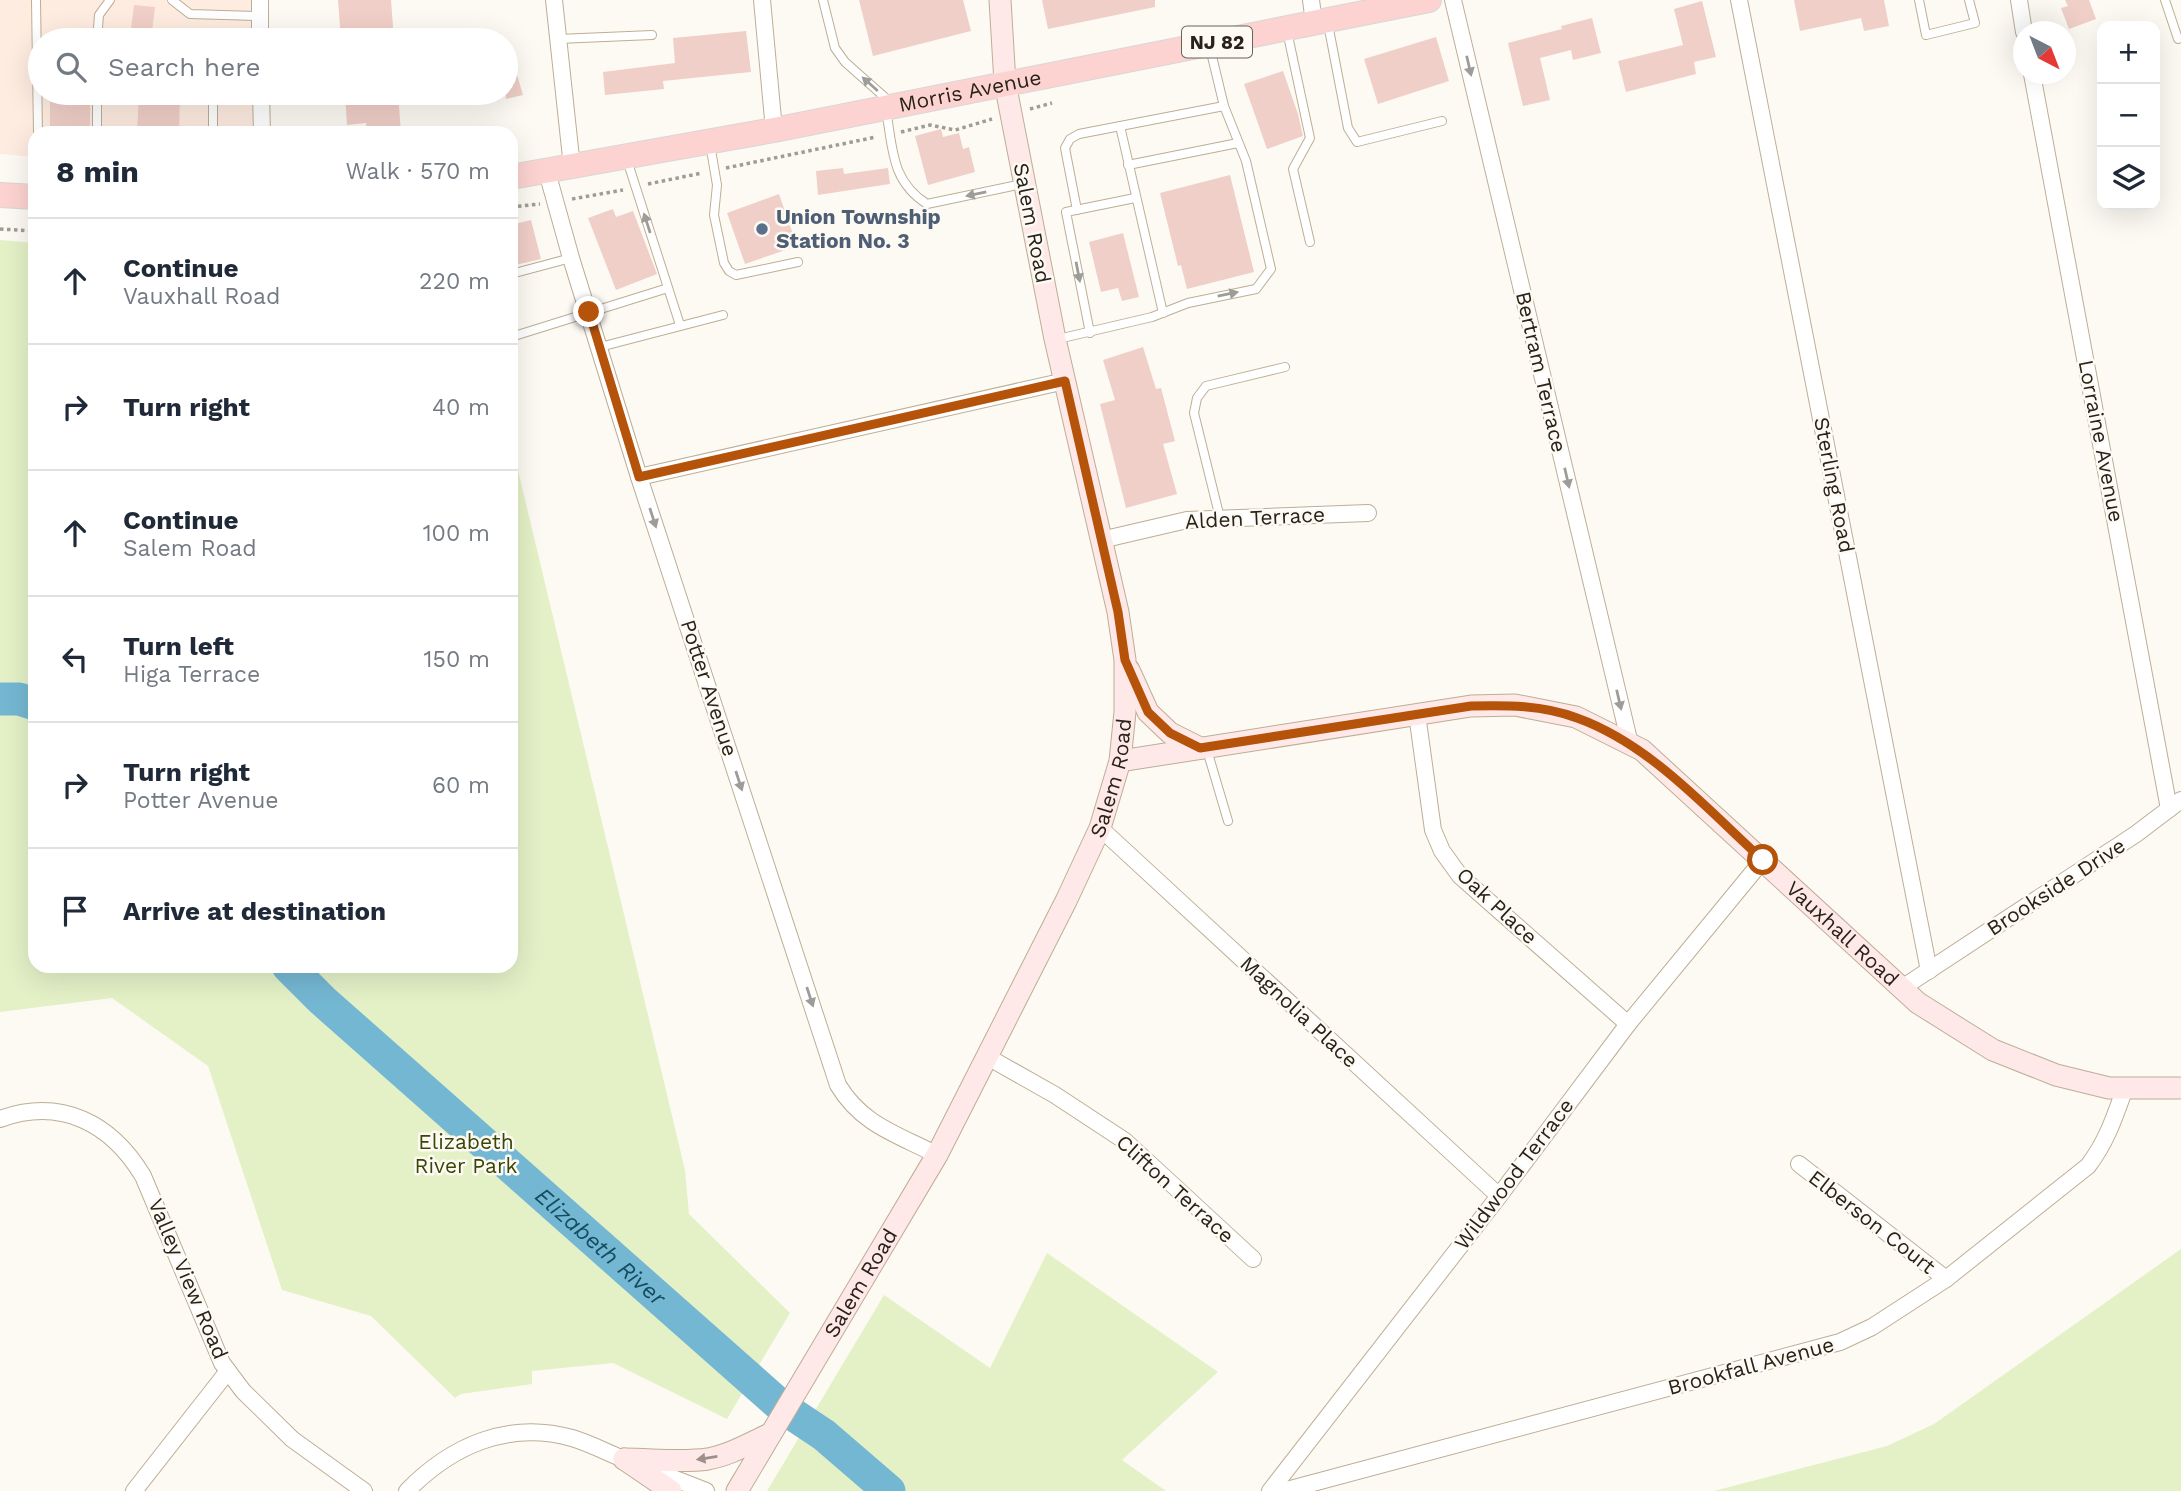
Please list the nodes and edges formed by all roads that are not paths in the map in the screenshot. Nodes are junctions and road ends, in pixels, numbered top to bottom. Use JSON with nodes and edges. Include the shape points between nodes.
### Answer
{"nodes":[{"id":1,"x":36,"y":0,"type":"edge"},
{"id":2,"x":110,"y":0,"type":"edge"},
{"id":3,"x":172,"y":0,"type":"edge"},
{"id":4,"x":554,"y":0,"type":"edge"},
{"id":5,"x":762,"y":0,"type":"edge"},
{"id":6,"x":823,"y":0,"type":"edge"},
{"id":7,"x":1000,"y":0,"type":"edge"},
{"id":8,"x":1429,"y":0,"type":"edge"},
{"id":9,"x":1453,"y":0,"type":"edge"},
{"id":10,"x":1739,"y":0,"type":"edge"},
{"id":11,"x":1919,"y":0,"type":"edge"},
{"id":12,"x":1969,"y":0,"type":"edge"},
{"id":13,"x":2019,"y":0,"type":"edge"},
{"id":14,"x":2165,"y":0,"type":"edge"},
{"id":15,"x":260,"y":8,"type":"edge"},
{"id":16,"x":1318,"y":14,"type":"edge"},
{"id":17,"x":2022,"y":21,"type":"edge"},
{"id":18,"x":36,"y":28,"type":"edge"},
{"id":19,"x":98,"y":28,"type":"edge"},
{"id":20,"x":260,"y":28,"type":"edge"},
{"id":21,"x":1286,"y":28,"type":"junction"},
{"id":22,"x":652,"y":35,"type":"dead end"},
{"id":23,"x":558,"y":39,"type":"junction"},
{"id":24,"x":2178,"y":39,"type":"dead end"},
{"id":25,"x":1209,"y":44,"type":"junction"},
{"id":26,"x":1005,"y":83,"type":"junction"},
{"id":27,"x":2034,"y":84,"type":"edge"},
{"id":28,"x":38,"y":105,"type":"edge"},
{"id":29,"x":97,"y":105,"type":"edge"},
{"id":30,"x":213,"y":105,"type":"edge"},
{"id":31,"x":261,"y":105,"type":"edge"},
{"id":32,"x":1224,"y":106,"type":"junction"},
{"id":33,"x":890,"y":107,"type":"junction"},
{"id":34,"x":1442,"y":121,"type":"dead end"},
{"id":35,"x":38,"y":126,"type":"edge"},
{"id":36,"x":97,"y":126,"type":"edge"},
{"id":37,"x":213,"y":126,"type":"edge"},
{"id":38,"x":262,"y":126,"type":"edge"},
{"id":39,"x":1120,"y":126,"type":"junction"},
{"id":40,"x":774,"y":130,"type":"junction"},
{"id":41,"x":709,"y":141,"type":"junction"},
{"id":42,"x":1238,"y":143,"type":"junction"},
{"id":43,"x":626,"y":157,"type":"junction"},
{"id":44,"x":1128,"y":165,"type":"junction"},
{"id":45,"x":572,"y":167,"type":"junction"},
{"id":46,"x":547,"y":172,"type":"junction"},
{"id":47,"x":518,"y":176,"type":"edge"},
{"id":48,"x":1025,"y":183,"type":"junction"},
{"id":49,"x":0,"y":195,"type":"edge"},
{"id":50,"x":28,"y":197,"type":"edge"},
{"id":51,"x":1135,"y":198,"type":"junction"},
{"id":52,"x":1077,"y":210,"type":"junction"},
{"id":53,"x":1310,"y":242,"type":"dead end"},
{"id":54,"x":571,"y":258,"type":"junction"},
{"id":55,"x":798,"y":262,"type":"dead end"},
{"id":56,"x":518,"y":272,"type":"edge"},
{"id":57,"x":668,"y":288,"type":"junction"},
{"id":58,"x":589,"y":312,"type":"junction"},
{"id":59,"x":1163,"y":313,"type":"junction"},
{"id":60,"x":723,"y":315,"type":"dead end"},
{"id":61,"x":680,"y":325,"type":"junction"},
{"id":62,"x":1090,"y":333,"type":"junction"},
{"id":63,"x":518,"y":335,"type":"edge"},
{"id":64,"x":1055,"y":339,"type":"junction"},
{"id":65,"x":600,"y":347,"type":"junction"},
{"id":66,"x":1285,"y":367,"type":"dead end"},
{"id":67,"x":1065,"y":381,"type":"junction"},
{"id":68,"x":639,"y":477,"type":"junction"},
{"id":69,"x":1368,"y":513,"type":"dead end"},
{"id":70,"x":1220,"y":518,"type":"junction"},
{"id":71,"x":1101,"y":540,"type":"junction"},
{"id":72,"x":1125,"y":660,"type":"junction"},
{"id":73,"x":1418,"y":715,"type":"junction"},
{"id":74,"x":1630,"y":744,"type":"junction"},
{"id":75,"x":1203,"y":748,"type":"junction"},
{"id":76,"x":1120,"y":761,"type":"junction"},
{"id":77,"x":2175,"y":805,"type":"edge"},
{"id":78,"x":1228,"y":821,"type":"dead end"},
{"id":79,"x":1100,"y":828,"type":"junction"},
{"id":80,"x":1763,"y":860,"type":"junction"},
{"id":81,"x":1929,"y":971,"type":"junction"},
{"id":82,"x":1902,"y":988,"type":"junction"},
{"id":83,"x":1628,"y":1024,"type":"junction"},
{"id":84,"x":986,"y":1056,"type":"junction"},
{"id":85,"x":2125,"y":1088,"type":"junction"},
{"id":86,"x":2181,"y":1088,"type":"edge"},
{"id":87,"x":0,"y":1119,"type":"edge"},
{"id":88,"x":937,"y":1155,"type":"junction"},
{"id":89,"x":1799,"y":1164,"type":"dead end"},
{"id":90,"x":1499,"y":1196,"type":"junction"},
{"id":91,"x":1253,"y":1259,"type":"dead end"},
{"id":92,"x":1946,"y":1279,"type":"junction"},
{"id":93,"x":228,"y":1371,"type":"junction"},
{"id":94,"x":770,"y":1434,"type":"junction"},
{"id":95,"x":624,"y":1459,"type":"junction"},
{"id":96,"x":134,"y":1491,"type":"edge"},
{"id":97,"x":364,"y":1491,"type":"edge"},
{"id":98,"x":407,"y":1491,"type":"edge"},
{"id":99,"x":671,"y":1491,"type":"edge"},
{"id":100,"x":706,"y":1491,"type":"edge"},
{"id":101,"x":737,"y":1491,"type":"edge"},
{"id":102,"x":1270,"y":1491,"type":"edge"},
{"id":103,"x":1283,"y":1491,"type":"edge"}],
"edges":[{"from":1,"to":18,"type":"lane"},
{"from":2,"to":19,"type":"lane","via":[[99,15]]},
{"from":3,"to":15,"type":"lane","via":[[190,14]]},
{"from":4,"to":23,"type":"street"},
{"from":5,"to":40,"type":"street"},
{"from":33,"to":6,"type":"lane","one_way":true,"via":[[835,48]]},
{"from":7,"to":26,"type":"street","name":"Salem Road"},
{"from":8,"to":16,"type":"main road","name":"Morris Avenue","number":"NJ 82"},
{"from":9,"to":74,"type":"street","name":"Bertram Terrace","one_way":true},
{"from":10,"to":81,"type":"street","name":"Sterling Road"},
{"from":11,"to":12,"type":"lane","via":[[1926,35],[1975,23]]},
{"from":13,"to":17,"type":"street"},
{"from":14,"to":24,"type":"lane"},
{"from":15,"to":20,"type":"street"},
{"from":16,"to":21,"type":"main road","name":"Morris Avenue","number":"NJ 82"},
{"from":16,"to":34,"type":"lane","via":[[1348,128],[1357,142]]},
{"from":21,"to":25,"type":"main road","name":"Morris Avenue","number":"NJ 82"},
{"from":21,"to":53,"type":"lane","via":[[1310,138],[1293,169]]},
{"from":22,"to":23,"type":"lane"},
{"from":23,"to":45,"type":"street"},
{"from":25,"to":26,"type":"main road","name":"Morris Avenue","number":"NJ 82"},
{"from":25,"to":32,"type":"lane"},
{"from":26,"to":33,"type":"main road","name":"Morris Avenue","number":"NJ 82"},
{"from":26,"to":48,"type":"street","name":"Salem Road"},
{"from":27,"to":77,"type":"street","name":"Lorraine Avenue"},
{"from":28,"to":35,"type":"lane"},
{"from":29,"to":36,"type":"lane"},
{"from":30,"to":37,"type":"lane"},
{"from":31,"to":38,"type":"street"},
{"from":32,"to":39,"type":"lane"},
{"from":32,"to":42,"type":"lane"},
{"from":33,"to":40,"type":"main road","name":"Morris Avenue","number":"NJ 82"},
{"from":48,"to":33,"type":"lane","one_way":true,"via":[[927,204],[897,173]]},
{"from":39,"to":44,"type":"lane"},
{"from":39,"to":52,"type":"lane","via":[[1079,134],[1065,148]]},
{"from":40,"to":41,"type":"main road","name":"Morris Avenue","number":"NJ 82"},
{"from":41,"to":43,"type":"main road","name":"Morris Avenue","number":"NJ 82"},
{"from":41,"to":55,"type":"lane","via":[[717,184],[714,215],[729,271],[736,275]]},
{"from":42,"to":44,"type":"lane"},
{"from":59,"to":42,"type":"lane","one_way":true,"via":[[1256,289],[1271,269]]},
{"from":43,"to":45,"type":"main road","name":"Morris Avenue","number":"NJ 82"},
{"from":57,"to":43,"type":"lane","one_way":true},
{"from":44,"to":51,"type":"lane"},
{"from":45,"to":46,"type":"main road","name":"Morris Avenue","number":"NJ 82"},
{"from":46,"to":47,"type":"main road","name":"Morris Avenue","number":"NJ 82"},
{"from":46,"to":54,"type":"street","name":"Potter Avenue"},
{"from":48,"to":64,"type":"street","name":"Salem Road"},
{"from":49,"to":50,"type":"main road"},
{"from":51,"to":52,"type":"lane"},
{"from":51,"to":59,"type":"lane"},
{"from":52,"to":62,"type":"lane","one_way":true,"via":[[1066,212]]},
{"from":54,"to":56,"type":"lane"},
{"from":54,"to":58,"type":"street","name":"Potter Avenue"},
{"from":57,"to":58,"type":"lane"},
{"from":57,"to":61,"type":"lane"},
{"from":58,"to":63,"type":"lane"},
{"from":58,"to":65,"type":"street","name":"Potter Avenue"},
{"from":59,"to":62,"type":"lane"},
{"from":60,"to":61,"type":"lane"},
{"from":61,"to":65,"type":"lane"},
{"from":62,"to":64,"type":"lane"},
{"from":64,"to":67,"type":"street","name":"Salem Road"},
{"from":65,"to":68,"type":"street","name":"Potter Avenue"},
{"from":66,"to":70,"type":"lane","via":[[1206,386],[1197,398],[1194,413]]},
{"from":67,"to":68,"type":"street"},
{"from":67,"to":71,"type":"street","name":"Salem Road"},
{"from":68,"to":88,"type":"street","name":"Potter Avenue","one_way":true,"via":[[838,1085],[864,1118]]},
{"from":69,"to":70,"type":"street","name":"Alden Terrace"},
{"from":70,"to":71,"type":"street","name":"Alden Terrace","via":[[1186,520]]},
{"from":71,"to":72,"type":"street","name":"Salem Road"},
{"from":72,"to":75,"type":"street","via":[[1148,712],[1170,733]]},
{"from":72,"to":76,"type":"street","name":"Salem Road"},
{"from":73,"to":74,"type":"street","name":"Vauxhall Road","via":[[1471,706],[1515,705],[1576,717]]},
{"from":73,"to":75,"type":"street","name":"Vauxhall Road"},
{"from":73,"to":83,"type":"street","name":"Oak Place","via":[[1433,831],[1442,851],[1460,876]]},
{"from":74,"to":80,"type":"street","name":"Vauxhall Road"},
{"from":75,"to":76,"type":"street","name":"Vauxhall Road"},
{"from":75,"to":78,"type":"lane"},
{"from":76,"to":79,"type":"street","name":"Salem Road"},
{"from":77,"to":81,"type":"street","name":"Brookside Drive"},
{"from":79,"to":84,"type":"street","name":"Salem Road"},
{"from":79,"to":90,"type":"street","name":"Magnolia Place"},
{"from":80,"to":82,"type":"street","name":"Vauxhall Road"},
{"from":80,"to":83,"type":"street","name":"Wildwood Terrace"},
{"from":81,"to":82,"type":"street","name":"Brookside Drive"},
{"from":82,"to":85,"type":"street","name":"Vauxhall Road","via":[[1993,1050],[2056,1075]]},
{"from":83,"to":90,"type":"street","name":"Wildwood Terrace"},
{"from":84,"to":88,"type":"street","name":"Salem Road"},
{"from":84,"to":91,"type":"street","name":"Clifton Terrace","via":[[1125,1141]]},
{"from":85,"to":86,"type":"street","name":"Vauxhall Road"},
{"from":85,"to":92,"type":"street","name":"Brookfall Avenue","via":[[2102,1148],[2088,1166]]},
{"from":87,"to":93,"type":"street","name":"Valley View Road","via":[[37,1111],[72,1115],[104,1131],[131,1155]]},
{"from":88,"to":94,"type":"street","name":"Salem Road"},
{"from":89,"to":92,"type":"street","name":"Elberson Court"},
{"from":90,"to":102,"type":"street","name":"Wildwood Terrace"},
{"from":92,"to":103,"type":"street","name":"Brookfall Avenue","via":[[1840,1342]]},
{"from":93,"to":96,"type":"street"},
{"from":93,"to":97,"type":"street","name":"Valley View Road","via":[[292,1439]]},
{"from":94,"to":95,"type":"street","one_way":true,"via":[[710,1458]]},
{"from":94,"to":101,"type":"street","name":"Salem Road"},
{"from":95,"to":98,"type":"street","via":[[568,1437],[513,1434],[490,1438],[445,1458]]},
{"from":95,"to":99,"type":"street"},
{"from":95,"to":100,"type":"street"}]}
